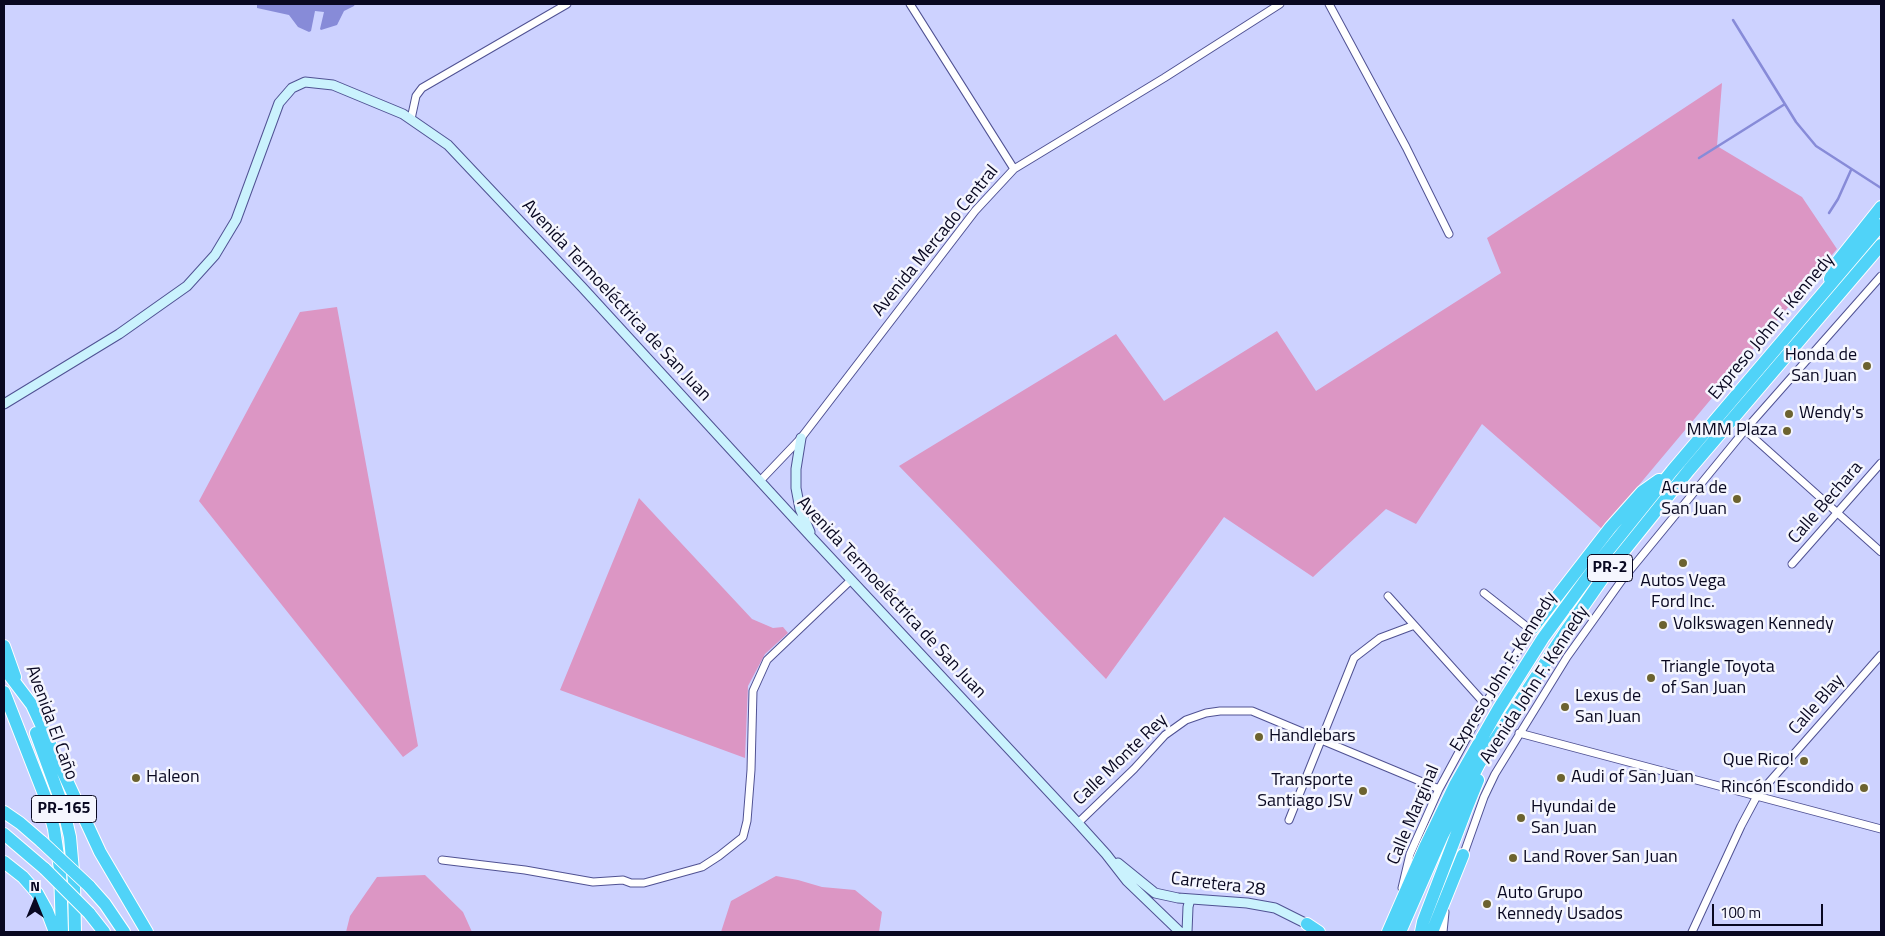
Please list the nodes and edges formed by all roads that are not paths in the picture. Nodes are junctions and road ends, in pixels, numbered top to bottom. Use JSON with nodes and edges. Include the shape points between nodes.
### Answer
{"nodes":[{"id":1,"x":567,"y":4,"type":"edge"},
{"id":2,"x":910,"y":4,"type":"edge"},
{"id":3,"x":1280,"y":4,"type":"edge"},
{"id":4,"x":1329,"y":4,"type":"edge"},
{"id":5,"x":411,"y":119,"type":"junction"},
{"id":6,"x":1014,"y":169,"type":"junction"},
{"id":7,"x":1881,"y":207,"type":"edge"},
{"id":8,"x":1881,"y":225,"type":"edge"},
{"id":9,"x":1449,"y":234,"type":"dead end"},
{"id":10,"x":1881,"y":245,"type":"edge"},
{"id":11,"x":1881,"y":276,"type":"edge"},
{"id":12,"x":1822,"y":295,"type":"junction"},
{"id":13,"x":4,"y":404,"type":"edge"},
{"id":14,"x":1745,"y":430,"type":"junction"},
{"id":15,"x":801,"y":438,"type":"junction"},
{"id":16,"x":1881,"y":463,"type":"edge"},
{"id":17,"x":1672,"y":471,"type":"junction"},
{"id":18,"x":760,"y":481,"type":"junction"},
{"id":19,"x":1837,"y":513,"type":"junction"},
{"id":20,"x":812,"y":539,"type":"junction"},
{"id":21,"x":1881,"y":552,"type":"edge"},
{"id":22,"x":1792,"y":564,"type":"dead end"},
{"id":23,"x":851,"y":580,"type":"junction"},
{"id":24,"x":1484,"y":593,"type":"dead end"},
{"id":25,"x":1388,"y":596,"type":"dead end"},
{"id":26,"x":1412,"y":626,"type":"junction"},
{"id":27,"x":1531,"y":630,"type":"junction"},
{"id":28,"x":4,"y":646,"type":"edge"},
{"id":29,"x":1881,"y":655,"type":"edge"},
{"id":30,"x":4,"y":668,"type":"edge"},
{"id":31,"x":4,"y":692,"type":"edge"},
{"id":32,"x":21,"y":693,"type":"junction"},
{"id":33,"x":1485,"y":704,"type":"junction"},
{"id":34,"x":4,"y":715,"type":"edge"},
{"id":35,"x":1519,"y":733,"type":"junction"},
{"id":36,"x":1320,"y":740,"type":"junction"},
{"id":37,"x":23,"y":742,"type":"junction"},
{"id":38,"x":1479,"y":764,"type":"junction"},
{"id":39,"x":1439,"y":789,"type":"junction"},
{"id":40,"x":1757,"y":796,"type":"junction"},
{"id":41,"x":4,"y":803,"type":"edge"},
{"id":42,"x":4,"y":812,"type":"edge"},
{"id":43,"x":1289,"y":820,"type":"dead end"},
{"id":44,"x":20,"y":823,"type":"junction"},
{"id":45,"x":1078,"y":823,"type":"junction"},
{"id":46,"x":1881,"y":829,"type":"edge"},
{"id":47,"x":4,"y":834,"type":"edge"},
{"id":48,"x":1106,"y":854,"type":"junction"},
{"id":49,"x":1463,"y":855,"type":"junction"},
{"id":50,"x":442,"y":860,"type":"dead end"},
{"id":51,"x":4,"y":862,"type":"edge"},
{"id":52,"x":1190,"y":899,"type":"junction"},
{"id":53,"x":1396,"y":912,"type":"junction"},
{"id":54,"x":1307,"y":924,"type":"joint"},
{"id":55,"x":55,"y":932,"type":"edge"},
{"id":56,"x":62,"y":932,"type":"edge"},
{"id":57,"x":75,"y":932,"type":"edge"},
{"id":58,"x":104,"y":932,"type":"edge"},
{"id":59,"x":124,"y":932,"type":"edge"},
{"id":60,"x":146,"y":932,"type":"edge"},
{"id":61,"x":1180,"y":932,"type":"edge"},
{"id":62,"x":1186,"y":932,"type":"edge"},
{"id":63,"x":1319,"y":932,"type":"edge"},
{"id":64,"x":1388,"y":932,"type":"edge"},
{"id":65,"x":1400,"y":932,"type":"edge"},
{"id":66,"x":1421,"y":932,"type":"edge"},
{"id":67,"x":1432,"y":932,"type":"edge"},
{"id":68,"x":1443,"y":932,"type":"edge"},
{"id":69,"x":1692,"y":932,"type":"edge"}],
"edges":[{"from":1,"to":5,"type":"street","via":[[422,88],[416,96]]},
{"from":2,"to":6,"type":"street"},
{"from":3,"to":6,"type":"street","name":"Avenida Mercado Central"},
{"from":4,"to":9,"type":"street"},
{"from":5,"to":13,"type":"street","name":"Avenida Termoeléctrica de San Juan","via":[[333,85],[305,82],[292,88],[279,103],[236,220],[215,255],[187,286],[119,334]]},
{"from":5,"to":18,"type":"street","name":"Avenida Termoeléctrica de San Juan","via":[[448,145]]},
{"from":6,"to":15,"type":"street","name":"Avenida Mercado Central","via":[[975,212]]},
{"from":7,"to":12,"type":"highway","via":[[1838,261]]},
{"from":8,"to":12,"type":"highway","name":"Expreso John F. Kennedy","number":"PR-2"},
{"from":10,"to":38,"type":"highway","name":"Expreso John F. Kennedy","number":"PR-2","via":[[1689,470],[1607,572]]},
{"from":11,"to":14,"type":"street","name":"Avenida John F. Kennedy"},
{"from":12,"to":17,"type":"highway","name":"Expreso John F. Kennedy","number":"PR-2"},
{"from":14,"to":19,"type":"street"},
{"from":14,"to":35,"type":"street","name":"Avenida John F. Kennedy","via":[[1622,580],[1567,657]]},
{"from":15,"to":18,"type":"street","name":"Avenida Mercado Central"},
{"from":15,"to":20,"type":"street","via":[[796,488]]},
{"from":16,"to":19,"type":"street","name":"Calle Bechara"},
{"from":17,"to":27,"type":"highway","via":[[1642,492],[1623,513]]},
{"from":17,"to":53,"type":"highway","name":"Expreso John F. Kennedy","number":"PR-2","via":[[1554,623],[1499,708],[1455,785]]},
{"from":18,"to":20,"type":"street","name":"Avenida Termoeléctrica de San Juan"},
{"from":19,"to":21,"type":"street"},
{"from":19,"to":22,"type":"street","name":"Calle Bechara"},
{"from":20,"to":23,"type":"street","name":"Avenida Termoeléctrica de San Juan"},
{"from":23,"to":45,"type":"street","name":"Avenida Termoeléctrica de San Juan"},
{"from":23,"to":50,"type":"street","via":[[767,660],[753,691],[747,822],[743,837],[719,856],[702,866],[644,883],[624,880],[593,882]]},
{"from":24,"to":27,"type":"street"},
{"from":25,"to":26,"type":"street"},
{"from":26,"to":33,"type":"street"},
{"from":26,"to":36,"type":"street","via":[[1380,638],[1354,658]]},
{"from":27,"to":33,"type":"street","name":"Calle Marginal"},
{"from":28,"to":32,"type":"highway","name":"Avenida El Caño","number":"PR-165"},
{"from":29,"to":40,"type":"street","name":"Calle Blay"},
{"from":30,"to":32,"type":"highway"},
{"from":31,"to":37,"type":"highway","name":"Avenida El Caño","number":"PR-165"},
{"from":32,"to":57,"type":"highway","name":"Avenida El Caño","number":"PR-165","via":[[67,820],[74,874]]},
{"from":32,"to":60,"type":"highway","via":[[32,705],[100,852]]},
{"from":33,"to":39,"type":"street","name":"Calle Marginal"},
{"from":34,"to":37,"type":"highway"},
{"from":35,"to":40,"type":"street"},
{"from":35,"to":49,"type":"street","name":"Avenida John F. Kennedy","via":[[1488,789]]},
{"from":36,"to":39,"type":"street","name":"Calle Monte Rey"},
{"from":36,"to":43,"type":"street"},
{"from":36,"to":45,"type":"street","name":"Calle Monte Rey","via":[[1252,711],[1206,713],[1186,720],[1166,735]]},
{"from":37,"to":56,"type":"highway","name":"Avenida El Caño","number":"PR-165","via":[[54,829],[60,869]]},
{"from":38,"to":65,"type":"highway","name":"Expreso John F. Kennedy","number":"PR-2","via":[[1442,836]]},
{"from":38,"to":66,"type":"highway","via":[[1479,778]]},
{"from":39,"to":53,"type":"street","name":"Calle Marginal","via":[[1410,854]]},
{"from":40,"to":46,"type":"street"},
{"from":40,"to":69,"type":"street","name":"Calle Blay"},
{"from":41,"to":44,"type":"highway"},
{"from":42,"to":44,"type":"highway"},
{"from":44,"to":59,"type":"highway","bridge":true,"via":[[89,886]]},
{"from":45,"to":48,"type":"street","name":"Avenida Termoeléctrica de San Juan"},
{"from":47,"to":58,"type":"highway","bridge":true,"via":[[89,912]]},
{"from":48,"to":52,"type":"street","name":"Carretera 28","via":[[1155,893]]},
{"from":48,"to":61,"type":"street","name":"Avenida Termoeléctrica de San Juan","via":[[1127,881]]},
{"from":49,"to":67,"type":"highway"},
{"from":49,"to":68,"type":"street","name":"Avenida John F. Kennedy","via":[[1449,896]]},
{"from":51,"to":55,"type":"highway","via":[[37,893]]},
{"from":52,"to":54,"type":"street","name":"Carretera 28","via":[[1275,908]]},
{"from":52,"to":62,"type":"street"},
{"from":53,"to":64,"type":"highway","name":"Expreso John F. Kennedy","number":"PR-2"},
{"from":54,"to":63,"type":"highway"}]}
